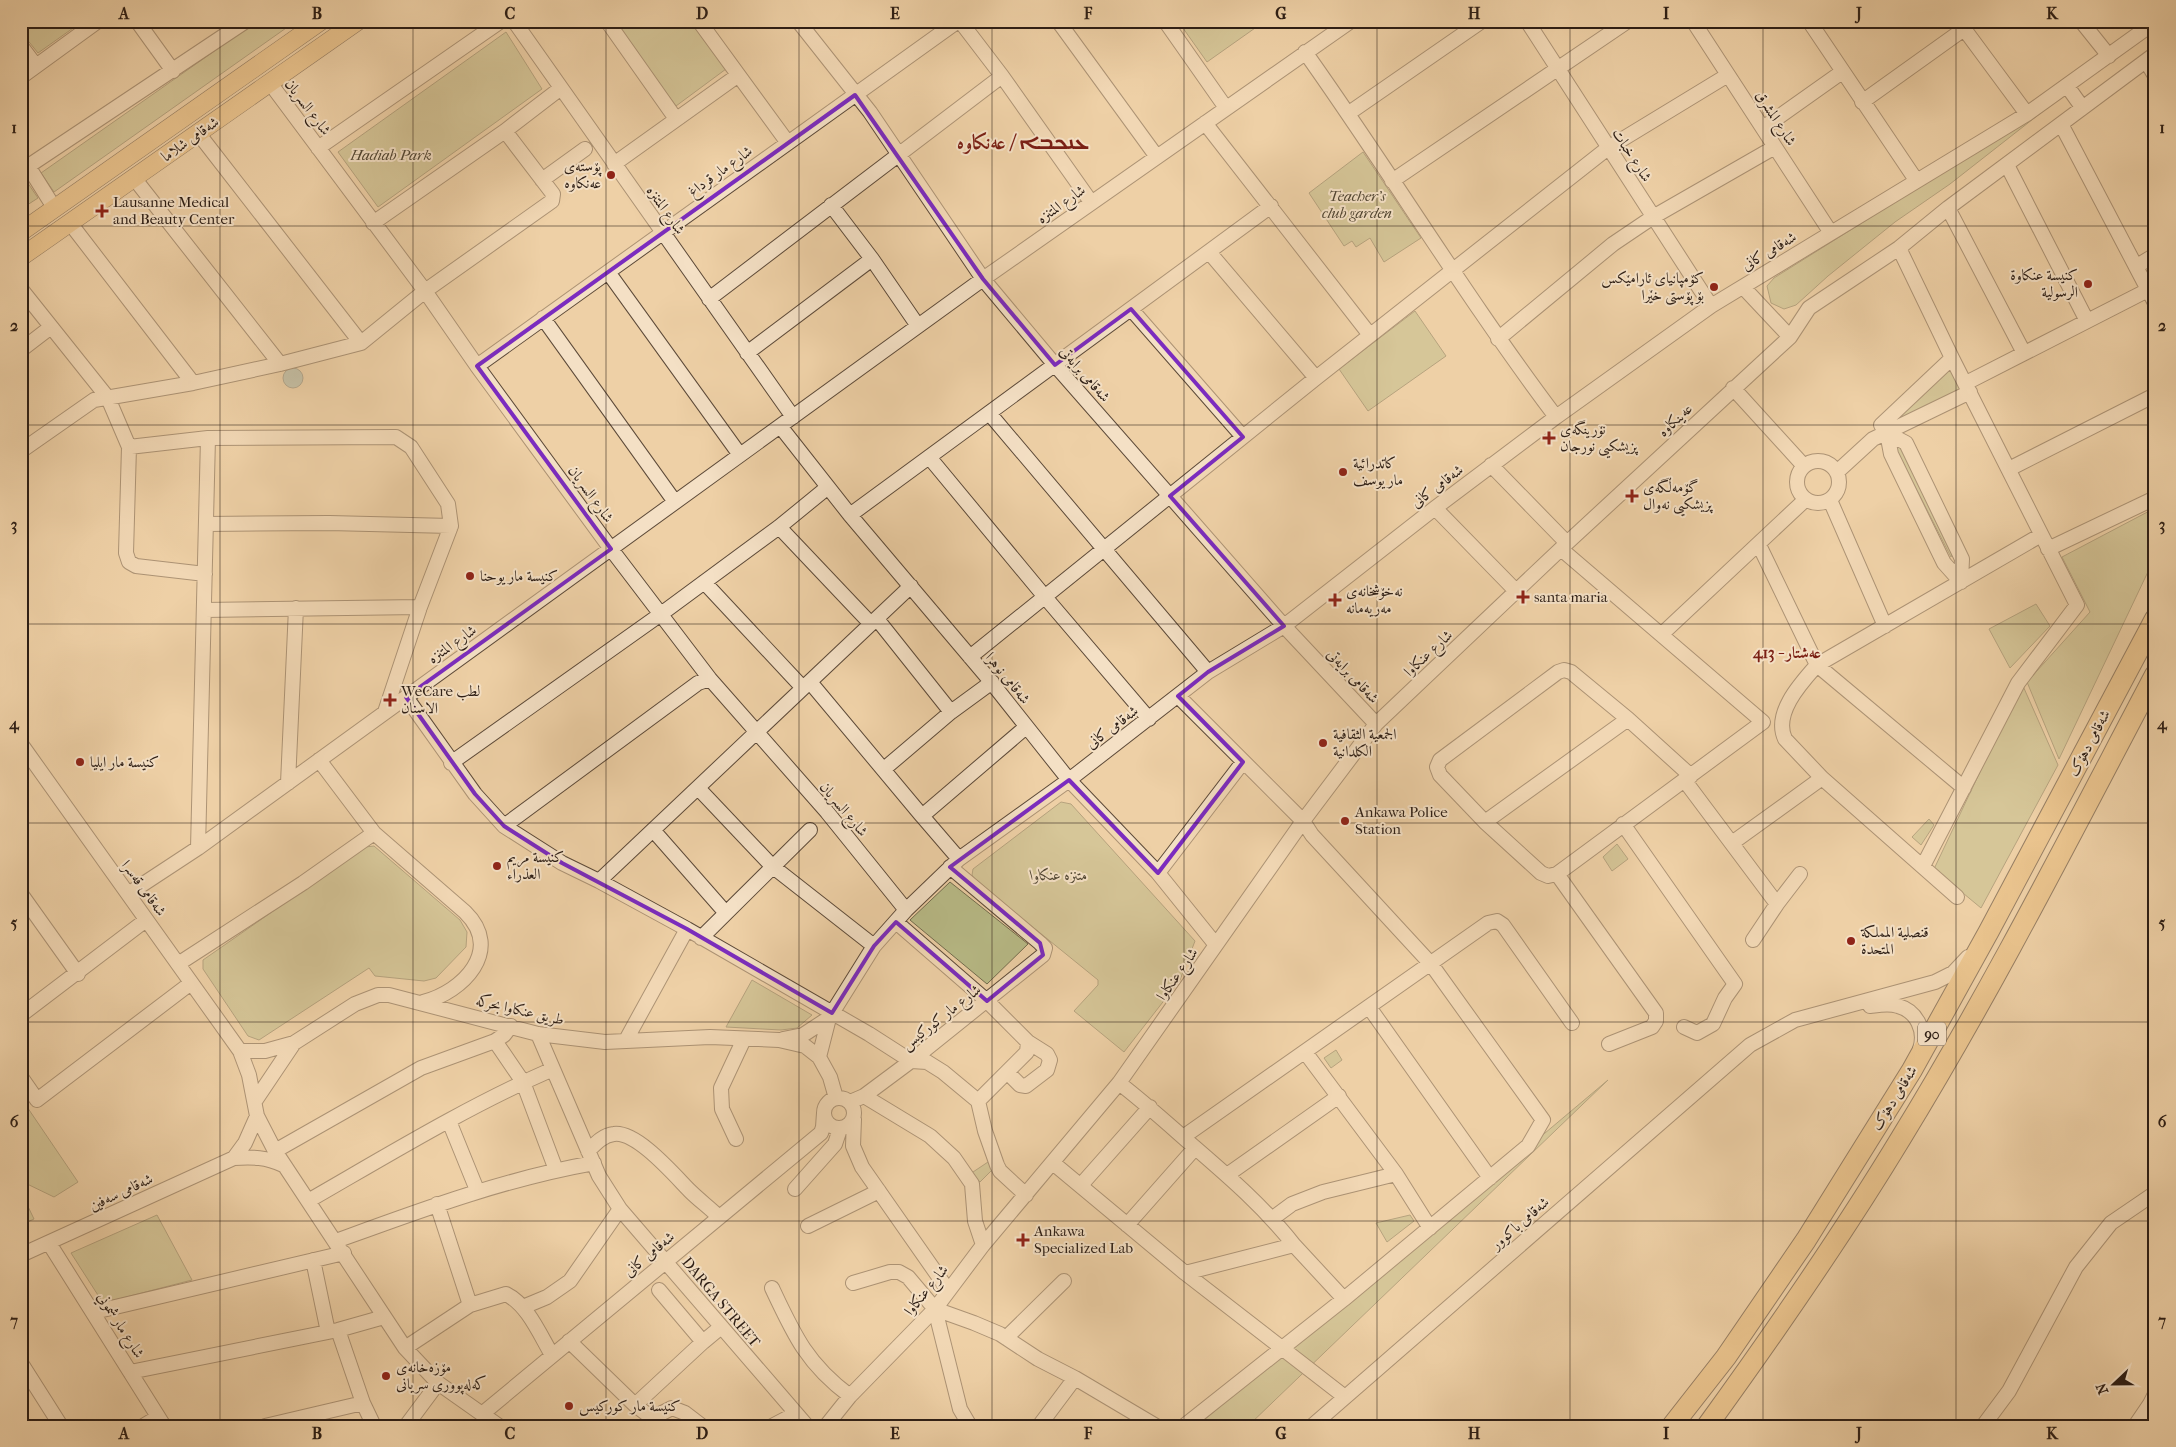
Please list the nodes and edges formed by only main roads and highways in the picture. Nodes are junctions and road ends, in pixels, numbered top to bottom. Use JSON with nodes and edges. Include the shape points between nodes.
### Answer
{"nodes":[{"id":1,"x":321,"y":21,"type":"edge"},
{"id":2,"x":358,"y":21,"type":"edge"},
{"id":3,"x":233,"y":83,"type":"junction"},
{"id":4,"x":209,"y":100,"type":"junction"},
{"id":5,"x":246,"y":100,"type":"junction"},
{"id":6,"x":221,"y":117,"type":"junction"},
{"id":7,"x":21,"y":232,"type":"edge"},
{"id":8,"x":21,"y":257,"type":"edge"},
{"id":9,"x":2155,"y":619,"type":"edge"},
{"id":10,"x":2155,"y":675,"type":"edge"},
{"id":11,"x":1672,"y":1426,"type":"edge"},
{"id":12,"x":1707,"y":1426,"type":"edge"}],
"edges":[{"from":1,"to":3,"type":"main road","name":"شەقامی شلاما"},
{"from":2,"to":5,"type":"main road","name":"شەقامی شلاما"},
{"from":3,"to":4,"type":"main road","name":"شەقامی شلاما"},
{"from":3,"to":5,"type":"main road","via":[[232,97],[238,101]]},
{"from":4,"to":6,"type":"main road","via":[[217,98],[224,103],[225,111]]},
{"from":4,"to":7,"type":"main road","name":"شەقامی شلاما"},
{"from":5,"to":6,"type":"main road","name":"شەقامی شلاما"},
{"from":6,"to":8,"type":"main road","name":"شەقامی شلاما"},
{"from":9,"to":11,"type":"highway","name":"شەقامی دهۆک","number":"90","via":[[1912,1070],[1806,1240],[1726,1357]]},
{"from":10,"to":12,"type":"highway","name":"شەقامی دهۆک","number":"90","via":[[2038,897],[1902,1137],[1782,1322]]}]}
